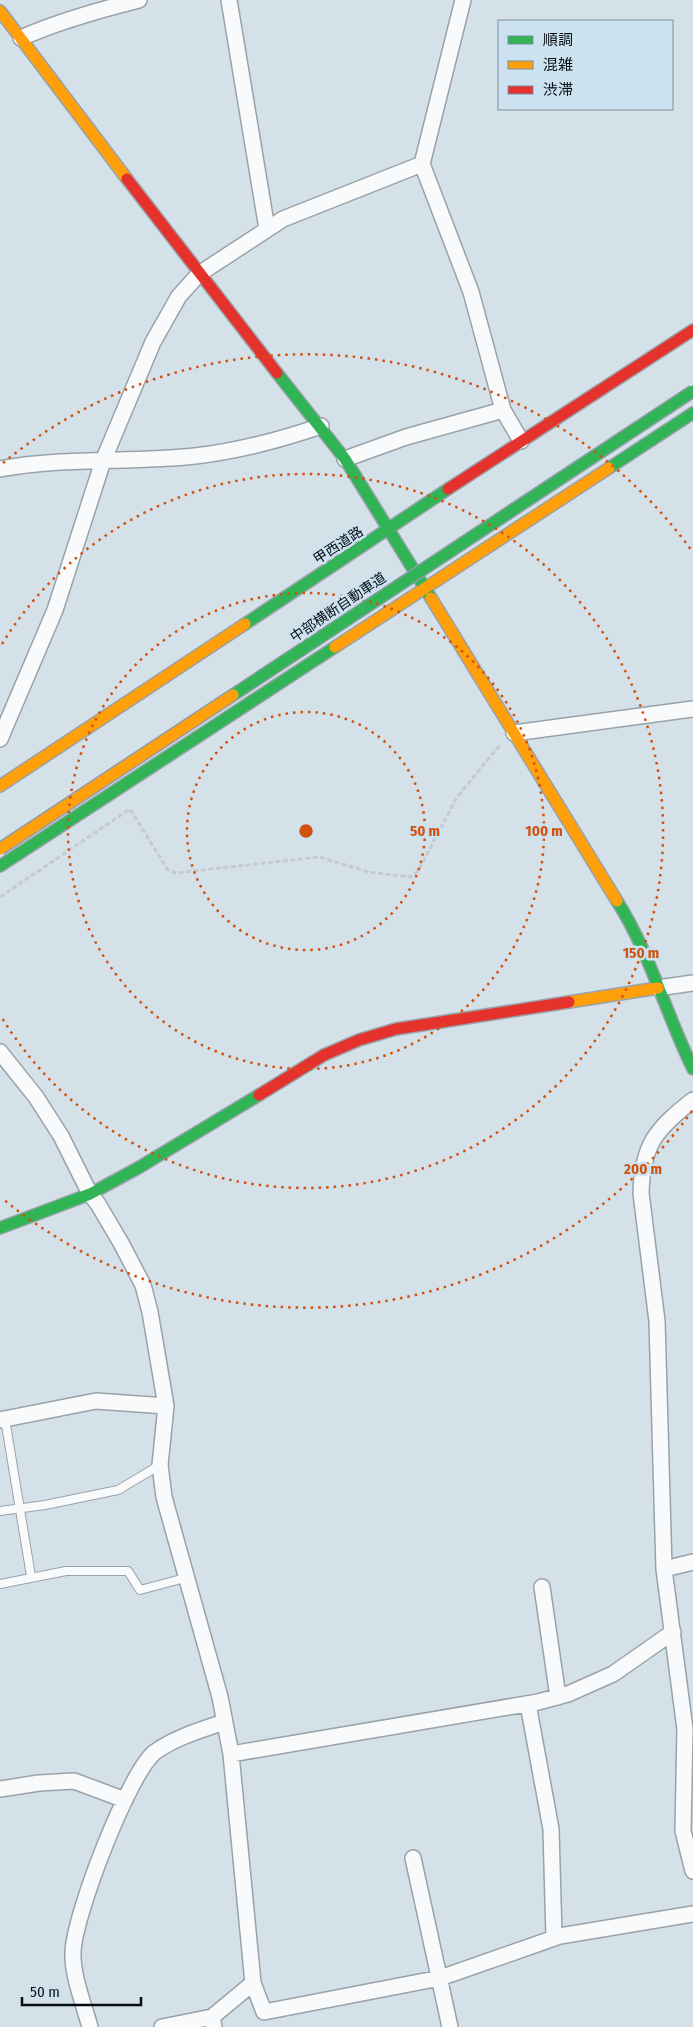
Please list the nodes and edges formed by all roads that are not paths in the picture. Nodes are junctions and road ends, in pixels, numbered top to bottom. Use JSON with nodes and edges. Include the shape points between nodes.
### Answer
{"nodes":[{"id":1,"x":139,"y":0,"type":"edge"},
{"id":2,"x":229,"y":0,"type":"edge"},
{"id":3,"x":463,"y":0,"type":"edge"},
{"id":4,"x":0,"y":11,"type":"edge"},
{"id":5,"x":21,"y":38,"type":"junction"},
{"id":6,"x":422,"y":164,"type":"junction"},
{"id":7,"x":267,"y":229,"type":"junction"},
{"id":8,"x":199,"y":274,"type":"junction"},
{"id":9,"x":693,"y":330,"type":"edge"},
{"id":10,"x":687,"y":385,"type":"edge"},
{"id":11,"x":503,"y":410,"type":"junction"},
{"id":12,"x":693,"y":413,"type":"edge"},
{"id":13,"x":321,"y":426,"type":"junction"},
{"id":14,"x":520,"y":441,"type":"junction"},
{"id":15,"x":346,"y":459,"type":"junction"},
{"id":16,"x":566,"y":460,"type":"dead end"},
{"id":17,"x":103,"y":461,"type":"junction"},
{"id":18,"x":0,"y":469,"type":"edge"},
{"id":19,"x":390,"y":530,"type":"junction"},
{"id":20,"x":425,"y":587,"type":"junction"},
{"id":21,"x":693,"y":710,"type":"edge"},
{"id":22,"x":514,"y":733,"type":"junction"},
{"id":23,"x":0,"y":739,"type":"edge"},
{"id":24,"x":145,"y":739,"type":"dead end"},
{"id":25,"x":0,"y":786,"type":"edge"},
{"id":26,"x":0,"y":849,"type":"edge"},
{"id":27,"x":0,"y":866,"type":"edge"},
{"id":28,"x":693,"y":984,"type":"edge"},
{"id":29,"x":658,"y":988,"type":"junction"},
{"id":30,"x":0,"y":1052,"type":"edge"},
{"id":31,"x":693,"y":1069,"type":"edge"},
{"id":32,"x":693,"y":1100,"type":"edge"},
{"id":33,"x":90,"y":1194,"type":"junction"},
{"id":34,"x":0,"y":1228,"type":"edge"},
{"id":35,"x":166,"y":1406,"type":"junction"},
{"id":36,"x":2,"y":1419,"type":"edge"},
{"id":37,"x":160,"y":1465,"type":"junction"},
{"id":38,"x":18,"y":1509,"type":"junction"},
{"id":39,"x":0,"y":1511,"type":"edge"},
{"id":40,"x":693,"y":1562,"type":"edge"},
{"id":41,"x":664,"y":1569,"type":"junction"},
{"id":42,"x":31,"y":1576,"type":"junction"},
{"id":43,"x":185,"y":1578,"type":"junction"},
{"id":44,"x":0,"y":1584,"type":"edge"},
{"id":45,"x":542,"y":1586,"type":"dead end"},
{"id":46,"x":673,"y":1632,"type":"junction"},
{"id":47,"x":558,"y":1697,"type":"junction"},
{"id":48,"x":528,"y":1704,"type":"junction"},
{"id":49,"x":224,"y":1722,"type":"junction"},
{"id":50,"x":231,"y":1754,"type":"junction"},
{"id":51,"x":0,"y":1790,"type":"edge"},
{"id":52,"x":125,"y":1800,"type":"junction"},
{"id":53,"x":412,"y":1858,"type":"dead end"},
{"id":54,"x":693,"y":1871,"type":"edge"},
{"id":55,"x":693,"y":1914,"type":"edge"},
{"id":56,"x":554,"y":1937,"type":"junction"},
{"id":57,"x":440,"y":1978,"type":"junction"},
{"id":58,"x":253,"y":1982,"type":"junction"},
{"id":59,"x":213,"y":2022,"type":"edge"},
{"id":60,"x":90,"y":2027,"type":"edge"},
{"id":61,"x":162,"y":2027,"type":"edge"},
{"id":62,"x":450,"y":2027,"type":"edge"}],
"edges":[{"from":1,"to":5,"type":"street","via":[[64,21]]},
{"from":2,"to":7,"type":"street"},
{"from":3,"to":6,"type":"street"},
{"from":4,"to":5,"type":"main road"},
{"from":5,"to":8,"type":"main road"},
{"from":6,"to":7,"type":"street","via":[[283,218]]},
{"from":6,"to":11,"type":"street","via":[[471,292]]},
{"from":7,"to":8,"type":"street"},
{"from":8,"to":13,"type":"main road"},
{"from":8,"to":17,"type":"street","via":[[178,296],[152,342]]},
{"from":9,"to":14,"type":"main road","name":"甲西道路"},
{"from":10,"to":26,"type":"main road","name":"中部横断自動車道","bridge":true},
{"from":11,"to":14,"type":"street"},
{"from":11,"to":15,"type":"street","via":[[406,437]]},
{"from":12,"to":20,"type":"main road"},
{"from":13,"to":15,"type":"main road"},
{"from":13,"to":17,"type":"street","via":[[279,440],[195,456]]},
{"from":14,"to":19,"type":"main road","name":"甲西道路"},
{"from":15,"to":19,"type":"main road"},
{"from":16,"to":24,"type":"main road","name":"中部横断自動車道"},
{"from":17,"to":18,"type":"street","via":[[29,464]]},
{"from":17,"to":23,"type":"street","via":[[55,610]]},
{"from":19,"to":20,"type":"main road"},
{"from":19,"to":25,"type":"main road","name":"甲西道路"},
{"from":20,"to":22,"type":"main road"},
{"from":20,"to":27,"type":"main road"},
{"from":21,"to":22,"type":"street"},
{"from":22,"to":29,"type":"main road","via":[[620,905]]},
{"from":28,"to":29,"type":"street"},
{"from":29,"to":31,"type":"main road"},
{"from":29,"to":33,"type":"main road","via":[[396,1029],[359,1040],[324,1055]]},
{"from":30,"to":33,"type":"street","via":[[36,1097],[61,1136]]},
{"from":32,"to":41,"type":"street","via":[[654,1136],[645,1152],[641,1172],[657,1321]]},
{"from":33,"to":34,"type":"main road"},
{"from":33,"to":35,"type":"street","via":[[143,1285]]},
{"from":35,"to":36,"type":"street","via":[[96,1400]]},
{"from":35,"to":37,"type":"street"},
{"from":36,"to":38,"type":"lane"},
{"from":37,"to":38,"type":"lane","via":[[118,1490]]},
{"from":37,"to":43,"type":"street","via":[[164,1497]]},
{"from":38,"to":39,"type":"lane"},
{"from":38,"to":42,"type":"lane"},
{"from":40,"to":41,"type":"street"},
{"from":41,"to":46,"type":"street"},
{"from":42,"to":43,"type":"lane","via":[[66,1571],[128,1571],[140,1590]]},
{"from":42,"to":44,"type":"lane"},
{"from":43,"to":49,"type":"street"},
{"from":45,"to":47,"type":"street"},
{"from":46,"to":47,"type":"street","via":[[613,1674]]},
{"from":46,"to":54,"type":"street","via":[[685,1729],[683,1831]]},
{"from":47,"to":48,"type":"street"},
{"from":48,"to":50,"type":"street"},
{"from":48,"to":56,"type":"street","via":[[551,1829]]},
{"from":49,"to":50,"type":"street"},
{"from":49,"to":52,"type":"street","via":[[182,1736],[154,1753],[138,1773]]},
{"from":50,"to":58,"type":"street"},
{"from":51,"to":52,"type":"street","via":[[74,1781]]},
{"from":52,"to":60,"type":"street","via":[[88,1886],[73,1953]]},
{"from":53,"to":57,"type":"street"},
{"from":55,"to":56,"type":"street"},
{"from":56,"to":57,"type":"street"},
{"from":57,"to":58,"type":"street","via":[[264,2012]]},
{"from":57,"to":62,"type":"street"},
{"from":58,"to":59,"type":"street"},
{"from":59,"to":61,"type":"street"}]}
